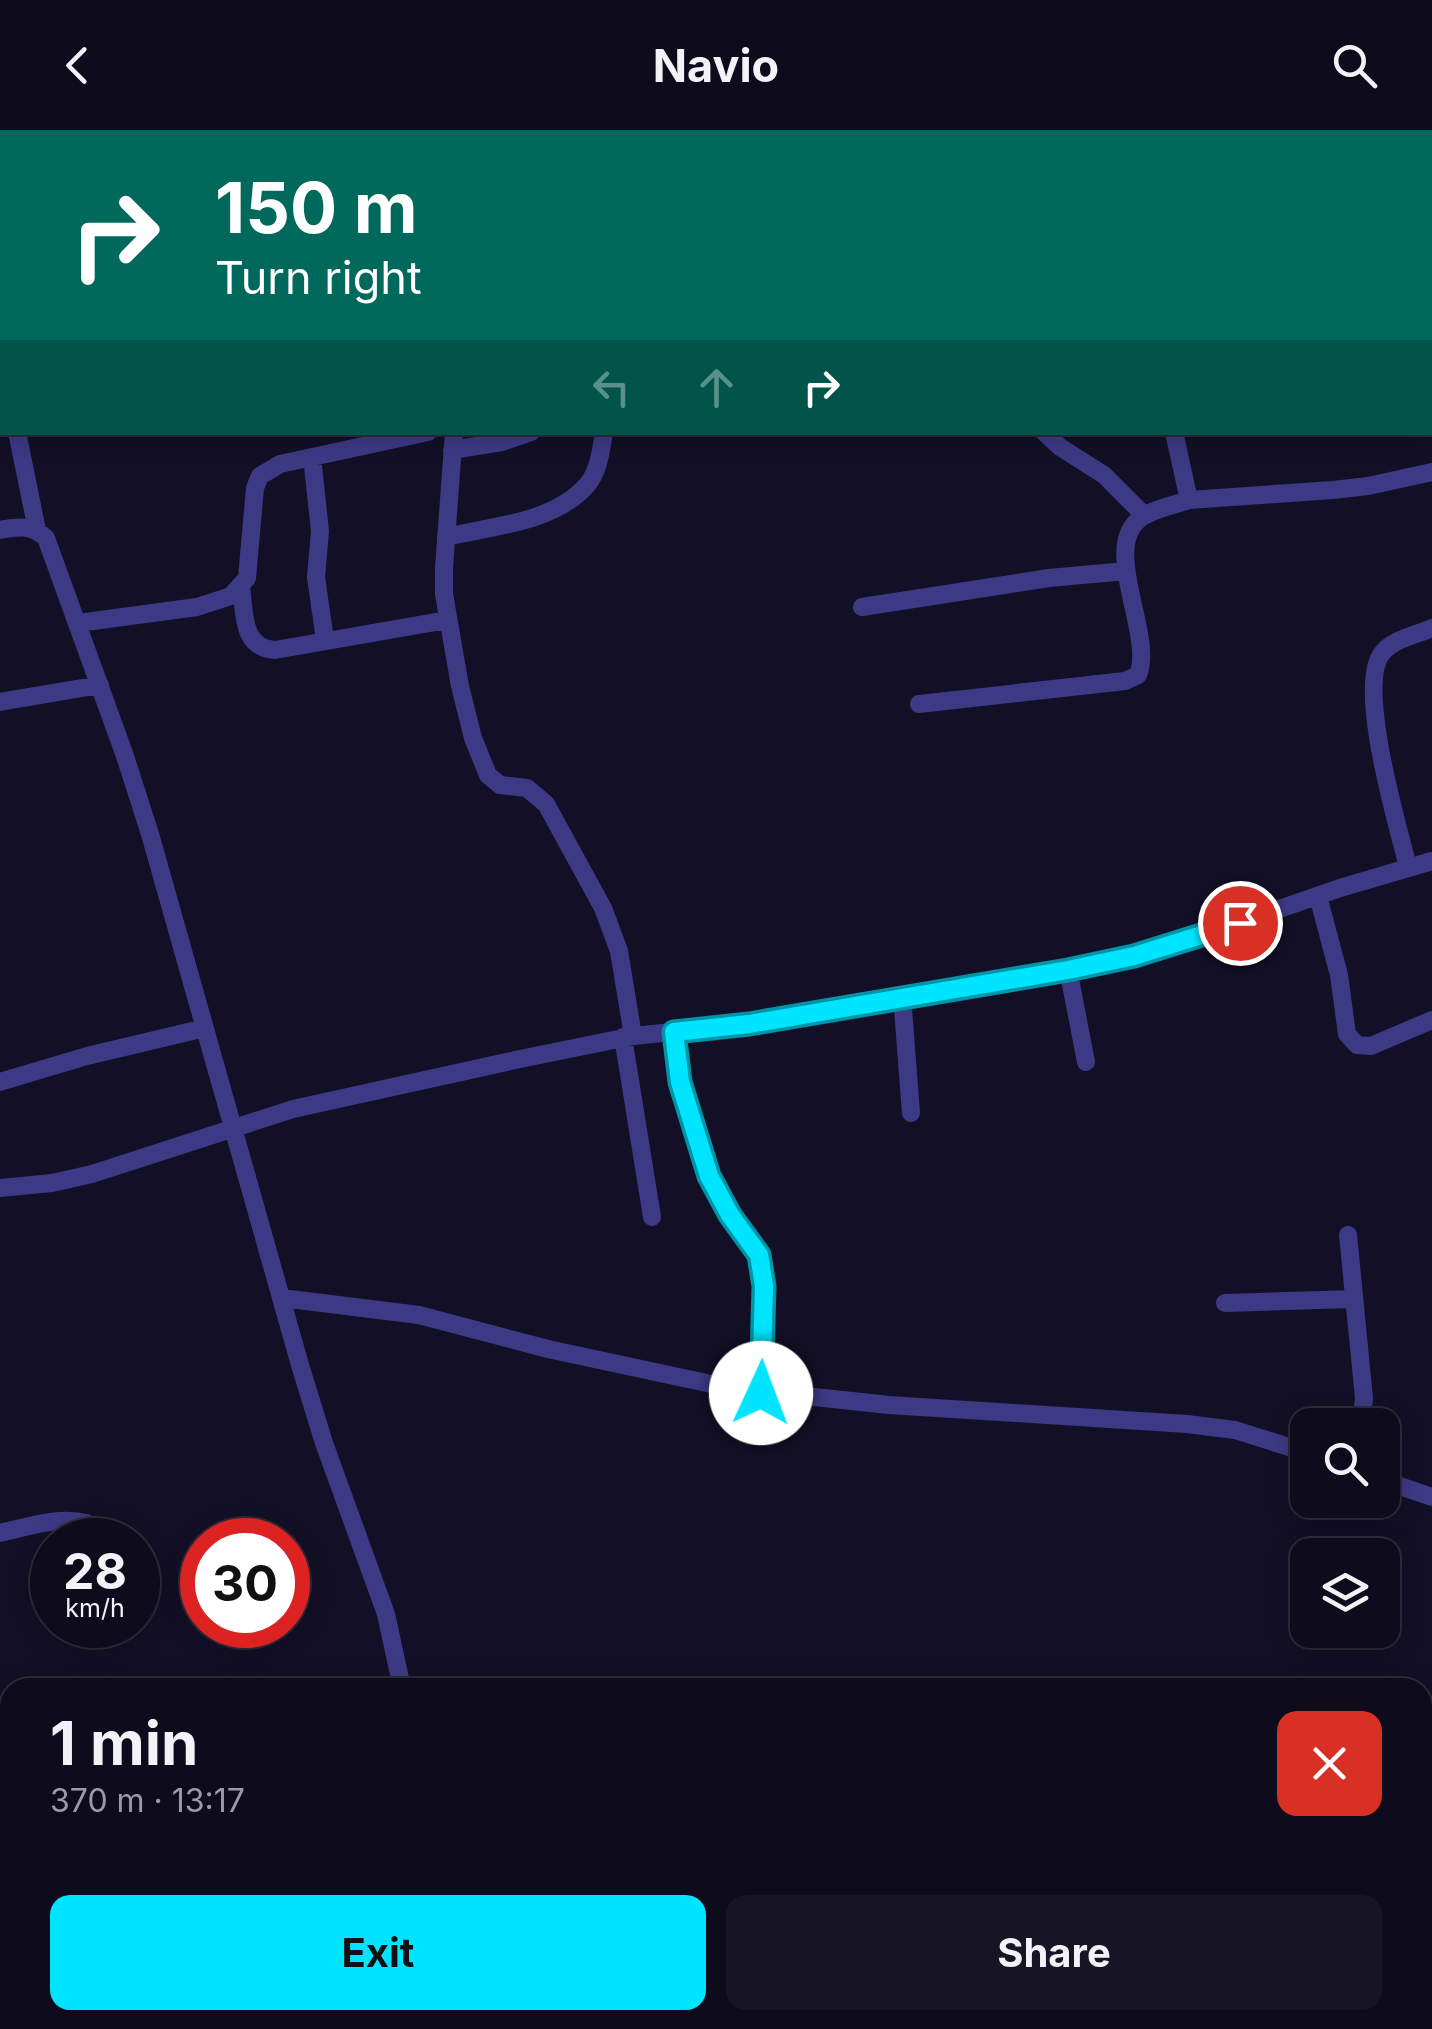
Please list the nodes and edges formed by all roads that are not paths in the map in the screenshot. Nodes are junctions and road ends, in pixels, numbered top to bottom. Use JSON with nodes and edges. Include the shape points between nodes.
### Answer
{"nodes":[{"id":1,"x":17,"y":435,"type":"edge"},
{"id":2,"x":414,"y":435,"type":"edge"},
{"id":3,"x":522,"y":435,"type":"edge"},
{"id":4,"x":603,"y":435,"type":"edge"},
{"id":5,"x":1047,"y":435,"type":"edge"},
{"id":6,"x":1175,"y":435,"type":"edge"},
{"id":7,"x":453,"y":441,"type":"edge"},
{"id":8,"x":312,"y":457,"type":"junction"},
{"id":9,"x":1432,"y":472,"type":"edge"},
{"id":10,"x":1189,"y":500,"type":"junction"},
{"id":11,"x":1144,"y":515,"type":"junction"},
{"id":12,"x":0,"y":530,"type":"edge"},
{"id":13,"x":37,"y":530,"type":"junction"},
{"id":14,"x":446,"y":536,"type":"junction"},
{"id":15,"x":1126,"y":571,"type":"junction"},
{"id":16,"x":241,"y":587,"type":"junction"},
{"id":17,"x":862,"y":607,"type":"dead end"},
{"id":18,"x":447,"y":620,"type":"junction"},
{"id":19,"x":78,"y":623,"type":"junction"},
{"id":20,"x":1432,"y":628,"type":"edge"},
{"id":21,"x":325,"y":640,"type":"junction"},
{"id":22,"x":100,"y":685,"type":"junction"},
{"id":23,"x":0,"y":702,"type":"edge"},
{"id":24,"x":919,"y":704,"type":"dead end"},
{"id":25,"x":1432,"y":861,"type":"edge"},
{"id":26,"x":1408,"y":867,"type":"junction"},
{"id":27,"x":1318,"y":896,"type":"junction"},
{"id":28,"x":1068,"y":970,"type":"junction"},
{"id":29,"x":902,"y":996,"type":"junction"},
{"id":30,"x":1432,"y":1020,"type":"edge"},
{"id":31,"x":204,"y":1028,"type":"junction"},
{"id":32,"x":674,"y":1032,"type":"junction"},
{"id":33,"x":628,"y":1037,"type":"junction"},
{"id":34,"x":1086,"y":1062,"type":"dead end"},
{"id":35,"x":0,"y":1082,"type":"edge"},
{"id":36,"x":910,"y":1113,"type":"dead end"},
{"id":37,"x":232,"y":1127,"type":"junction"},
{"id":38,"x":0,"y":1188,"type":"edge"},
{"id":39,"x":652,"y":1217,"type":"dead end"},
{"id":40,"x":1348,"y":1235,"type":"dead end"},
{"id":41,"x":282,"y":1298,"type":"junction"},
{"id":42,"x":1353,"y":1299,"type":"junction"},
{"id":43,"x":1225,"y":1303,"type":"dead end"},
{"id":44,"x":761,"y":1393,"type":"junction"},
{"id":45,"x":1363,"y":1408,"type":"edge"},
{"id":46,"x":1290,"y":1448,"type":"edge"},
{"id":47,"x":1400,"y":1486,"type":"edge"},
{"id":48,"x":1432,"y":1498,"type":"edge"},
{"id":49,"x":30,"y":1528,"type":"edge"},
{"id":50,"x":0,"y":1533,"type":"edge"},
{"id":51,"x":400,"y":1678,"type":"edge"}],
"edges":[{"from":1,"to":13,"type":"street"},
{"from":2,"to":8,"type":"street"},
{"from":3,"to":7,"type":"street","via":[[502,442]]},
{"from":4,"to":14,"type":"street","via":[[588,484],[564,504]]},
{"from":5,"to":11,"type":"street"},
{"from":6,"to":10,"type":"street"},
{"from":7,"to":14,"type":"street"},
{"from":8,"to":16,"type":"street","via":[[260,476],[248,578]]},
{"from":8,"to":21,"type":"street"},
{"from":9,"to":10,"type":"street","via":[[1368,486]]},
{"from":10,"to":11,"type":"street"},
{"from":11,"to":15,"type":"street","via":[[1130,527]]},
{"from":12,"to":13,"type":"street"},
{"from":13,"to":19,"type":"street","via":[[46,538]]},
{"from":14,"to":18,"type":"street"},
{"from":15,"to":17,"type":"street"},
{"from":15,"to":24,"type":"street","via":[[1142,650],[1138,675]]},
{"from":16,"to":19,"type":"street","via":[[197,607]]},
{"from":16,"to":21,"type":"street","via":[[256,645],[274,650]]},
{"from":18,"to":21,"type":"street"},
{"from":18,"to":33,"type":"street","via":[[473,738],[488,775],[500,785],[527,788],[546,804],[613,931],[625,978]]},
{"from":19,"to":22,"type":"street"},
{"from":20,"to":26,"type":"street","via":[[1398,641],[1374,666],[1378,734]]},
{"from":22,"to":23,"type":"street"},
{"from":22,"to":31,"type":"street"},
{"from":25,"to":26,"type":"street"},
{"from":26,"to":27,"type":"street"},
{"from":27,"to":28,"type":"street","via":[[1134,956]]},
{"from":27,"to":30,"type":"street","via":[[1347,1034],[1357,1045],[1371,1046]]},
{"from":28,"to":29,"type":"street"},
{"from":28,"to":34,"type":"street"},
{"from":29,"to":32,"type":"street"},
{"from":29,"to":36,"type":"street"},
{"from":31,"to":35,"type":"street"},
{"from":31,"to":37,"type":"street"},
{"from":32,"to":33,"type":"street"},
{"from":32,"to":44,"type":"street","via":[[680,1082],[709,1176],[759,1255]]},
{"from":33,"to":37,"type":"street","via":[[343,1096]]},
{"from":33,"to":39,"type":"street"},
{"from":37,"to":38,"type":"street","via":[[116,1168]]},
{"from":37,"to":41,"type":"street"},
{"from":40,"to":42,"type":"street"},
{"from":41,"to":44,"type":"street","via":[[420,1316]]},
{"from":41,"to":51,"type":"street","via":[[312,1406],[386,1614]]},
{"from":42,"to":43,"type":"street"},
{"from":42,"to":45,"type":"street"},
{"from":44,"to":46,"type":"street","via":[[1187,1424],[1235,1430]]},
{"from":47,"to":48,"type":"street"},
{"from":49,"to":50,"type":"street"}]}
